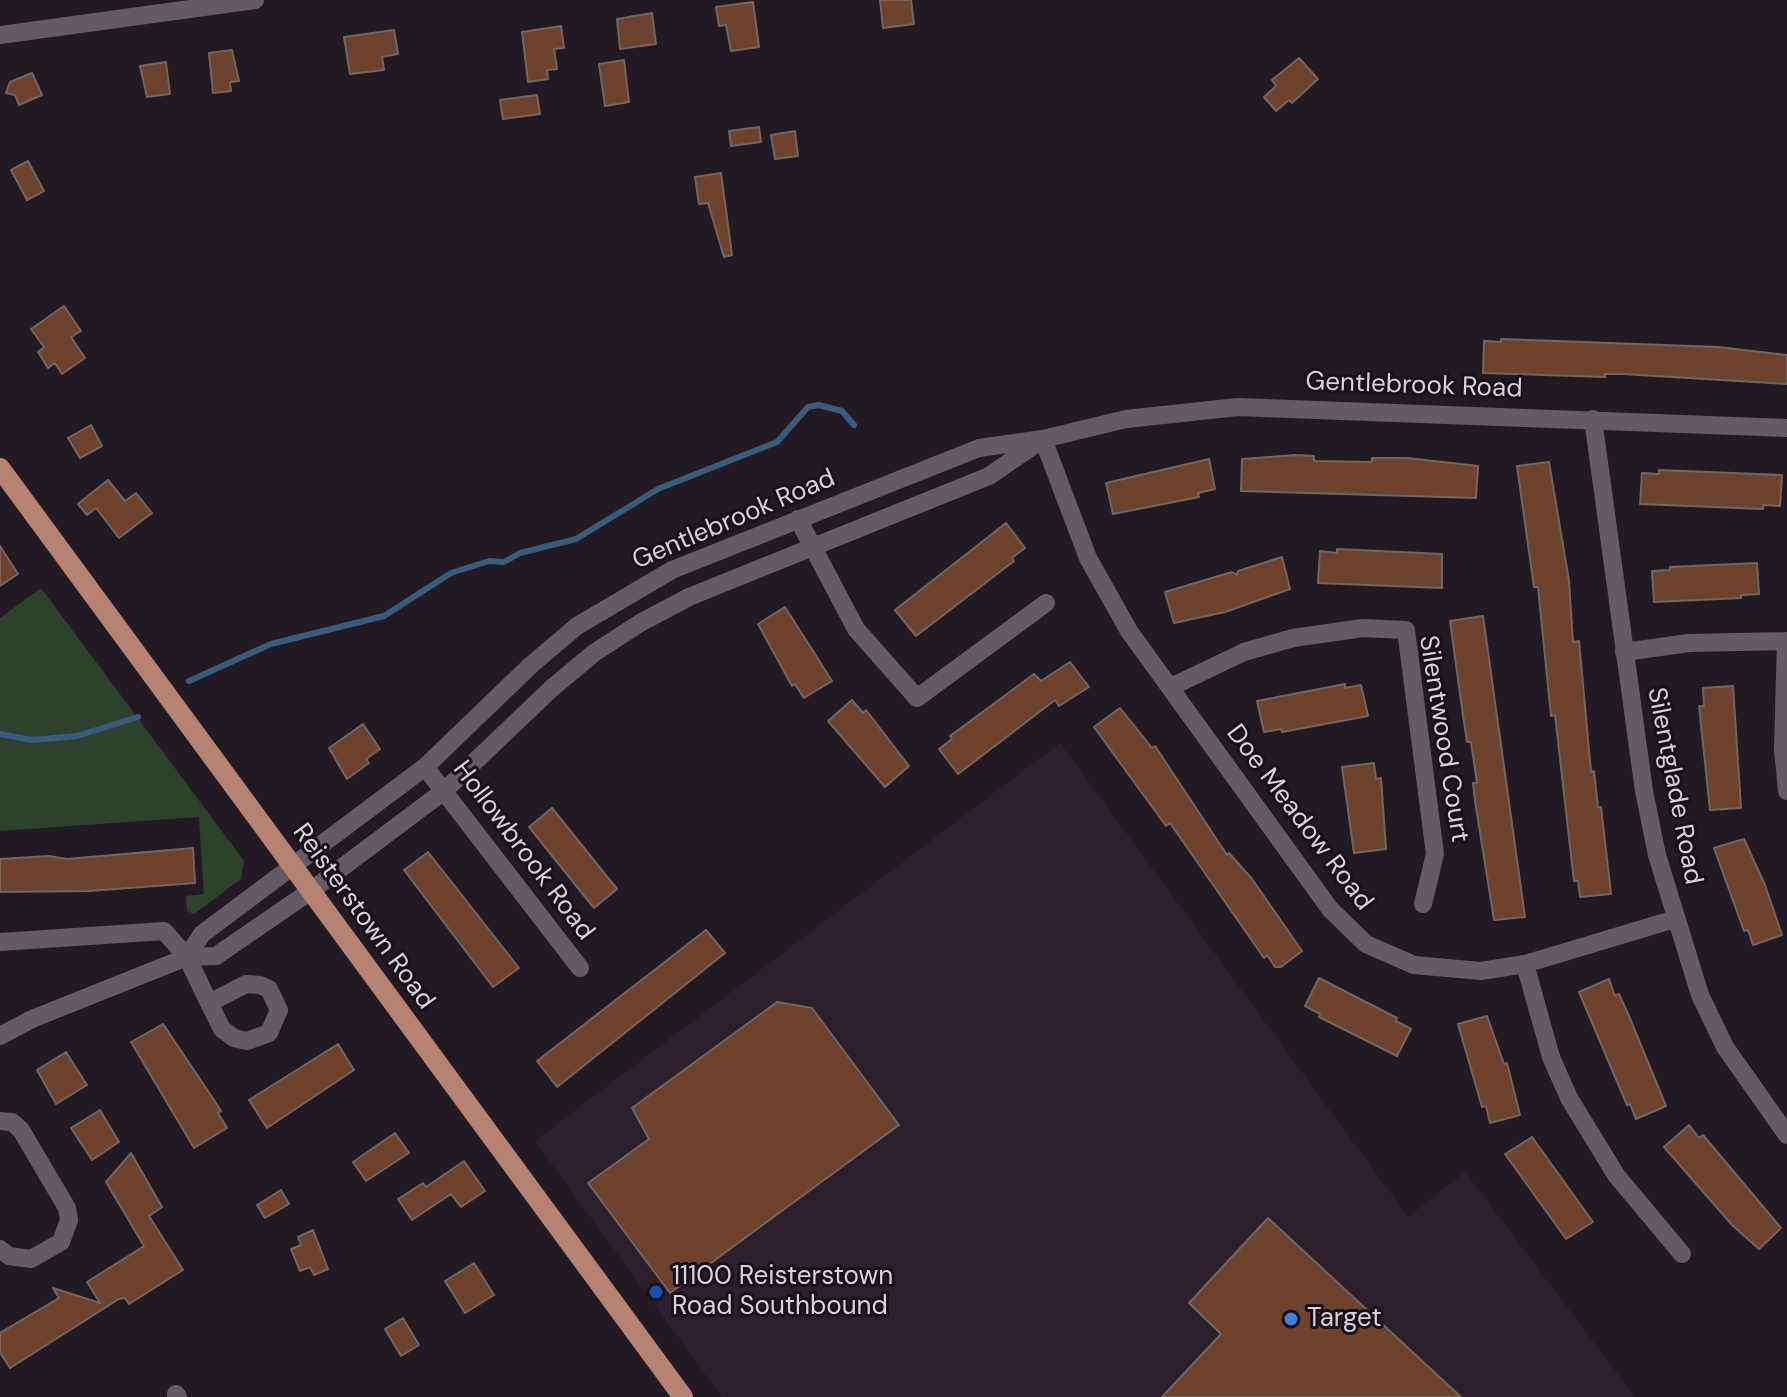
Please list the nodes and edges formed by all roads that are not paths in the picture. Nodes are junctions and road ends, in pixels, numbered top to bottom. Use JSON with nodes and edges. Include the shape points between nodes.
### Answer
{"nodes":[{"id":1,"x":255,"y":0,"type":"edge"},
{"id":2,"x":0,"y":35,"type":"edge"},
{"id":3,"x":1593,"y":419,"type":"junction"},
{"id":4,"x":1787,"y":428,"type":"edge"},
{"id":5,"x":1043,"y":439,"type":"junction"},
{"id":6,"x":0,"y":468,"type":"edge"},
{"id":7,"x":798,"y":519,"type":"junction"},
{"id":8,"x":812,"y":549,"type":"junction"},
{"id":9,"x":1046,"y":603,"type":"dead end"},
{"id":10,"x":1787,"y":641,"type":"edge"},
{"id":11,"x":1624,"y":652,"type":"junction"},
{"id":12,"x":1171,"y":687,"type":"junction"},
{"id":13,"x":425,"y":767,"type":"junction"},
{"id":14,"x":444,"y":791,"type":"junction"},
{"id":15,"x":1787,"y":791,"type":"edge"},
{"id":16,"x":296,"y":866,"type":"junction"},
{"id":17,"x":312,"y":890,"type":"junction"},
{"id":18,"x":1423,"y":904,"type":"dead end"},
{"id":19,"x":1675,"y":919,"type":"junction"},
{"id":20,"x":0,"y":942,"type":"edge"},
{"id":21,"x":187,"y":957,"type":"junction"},
{"id":22,"x":1525,"y":964,"type":"junction"},
{"id":23,"x":580,"y":968,"type":"dead end"},
{"id":24,"x":209,"y":1003,"type":"dead end"},
{"id":25,"x":0,"y":1036,"type":"edge"},
{"id":26,"x":0,"y":1121,"type":"edge"},
{"id":27,"x":1787,"y":1135,"type":"edge"},
{"id":28,"x":0,"y":1249,"type":"edge"},
{"id":29,"x":1682,"y":1254,"type":"dead end"},
{"id":30,"x":683,"y":1397,"type":"edge"}],
"edges":[{"from":1,"to":2,"type":"street"},
{"from":3,"to":4,"type":"street","name":"Gentlebrook Road"},
{"from":3,"to":5,"type":"street","name":"Gentlebrook Road","via":[[1238,407],[1126,419]]},
{"from":3,"to":11,"type":"street","name":"Silentglade Road"},
{"from":5,"to":7,"type":"street","name":"Gentlebrook Road","via":[[979,448]]},
{"from":5,"to":8,"type":"street","name":"Gentlebrook Road","via":[[989,476]]},
{"from":5,"to":12,"type":"street","name":"Doe Meadow Road","via":[[1088,558],[1129,631]]},
{"from":6,"to":16,"type":"main road","name":"Reisterstown Road"},
{"from":7,"to":8,"type":"street"},
{"from":7,"to":13,"type":"street","name":"Gentlebrook Road","via":[[672,570],[577,626]]},
{"from":8,"to":9,"type":"street","via":[[856,629],[917,698]]},
{"from":8,"to":14,"type":"street","name":"Gentlebrook Road","via":[[689,597],[594,653]]},
{"from":10,"to":11,"type":"street","via":[[1689,643]]},
{"from":10,"to":15,"type":"street"},
{"from":11,"to":19,"type":"street","name":"Silentglade Road","via":[[1644,791]]},
{"from":12,"to":18,"type":"street","name":"Silentwood Court","via":[[1244,652],[1293,638],[1363,628],[1406,630],[1435,854]]},
{"from":12,"to":22,"type":"street","name":"Doe Meadow Road","via":[[1330,909],[1366,944],[1414,965],[1441,970]]},
{"from":13,"to":14,"type":"street","name":"Hollowbrook Road"},
{"from":13,"to":16,"type":"street","name":"Gentlebrook Road"},
{"from":14,"to":17,"type":"street","name":"Gentlebrook Road"},
{"from":14,"to":23,"type":"street","name":"Hollowbrook Road"},
{"from":16,"to":17,"type":"main road","name":"Reisterstown Road"},
{"from":16,"to":21,"type":"street","name":"Gentlebrook Road","via":[[202,934]]},
{"from":17,"to":21,"type":"street","name":"Gentlebrook Road","via":[[216,956]]},
{"from":17,"to":30,"type":"main road","name":"Reisterstown Road"},
{"from":19,"to":22,"type":"street","name":"Doe Meadow Road"},
{"from":19,"to":27,"type":"street","name":"Silentglade Road","via":[[1700,995],[1725,1047]]},
{"from":20,"to":21,"type":"street","via":[[164,931]]},
{"from":21,"to":24,"type":"street"},
{"from":21,"to":25,"type":"street","name":"Gentlebrook Road"},
{"from":22,"to":29,"type":"street","via":[[1551,1057],[1569,1098],[1616,1175]]},
{"from":26,"to":28,"type":"street","via":[[21,1130],[69,1220],[61,1242],[31,1259]]}]}
